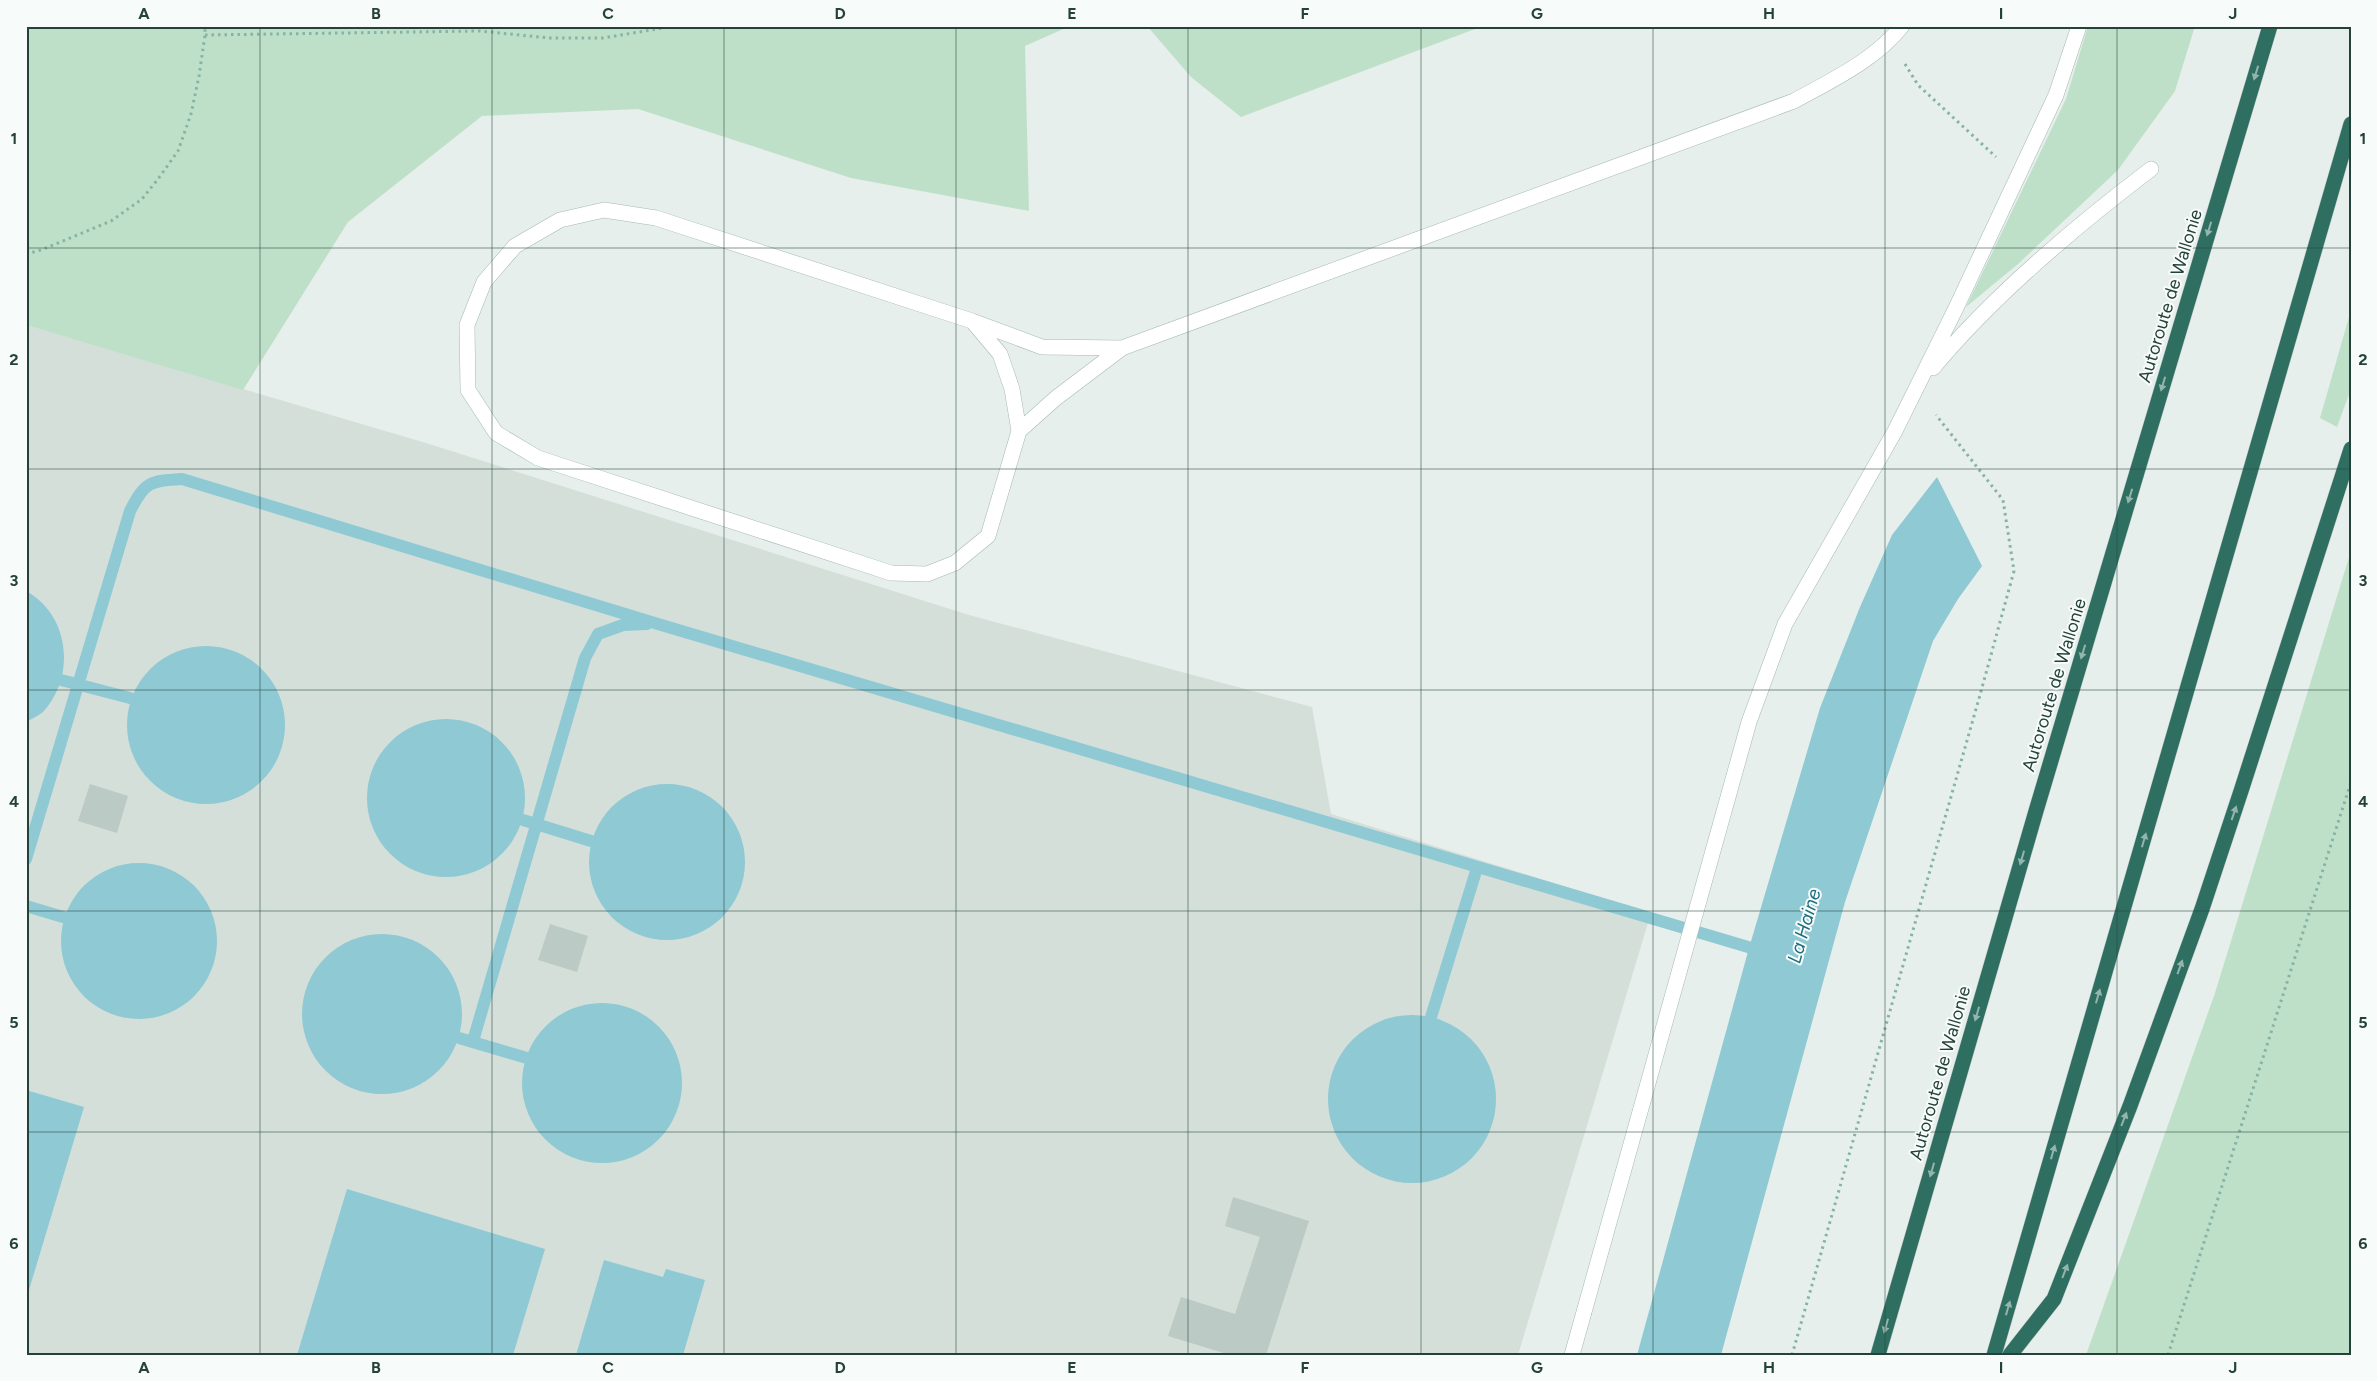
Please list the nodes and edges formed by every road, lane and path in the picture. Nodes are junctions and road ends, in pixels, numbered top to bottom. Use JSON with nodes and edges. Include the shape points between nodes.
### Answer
{"nodes":[{"id":1,"x":205,"y":26,"type":"edge"},
{"id":2,"x":675,"y":26,"type":"edge"},
{"id":3,"x":2079,"y":26,"type":"edge"},
{"id":4,"x":2270,"y":26,"type":"edge"},
{"id":5,"x":1899,"y":30,"type":"edge"},
{"id":6,"x":205,"y":35,"type":"junction"},
{"id":7,"x":2351,"y":124,"type":"edge"},
{"id":8,"x":2151,"y":169,"type":"dead end"},
{"id":9,"x":2004,"y":206,"type":"junction"},
{"id":10,"x":26,"y":254,"type":"edge"},
{"id":11,"x":972,"y":321,"type":"junction"},
{"id":12,"x":1122,"y":348,"type":"junction"},
{"id":13,"x":1916,"y":388,"type":"junction"},
{"id":14,"x":1019,"y":431,"type":"junction"},
{"id":15,"x":2351,"y":449,"type":"edge"},
{"id":16,"x":2351,"y":782,"type":"edge"},
{"id":17,"x":1572,"y":1355,"type":"edge"},
{"id":18,"x":1792,"y":1355,"type":"edge"},
{"id":19,"x":1878,"y":1355,"type":"edge"},
{"id":20,"x":1994,"y":1355,"type":"edge"},
{"id":21,"x":2010,"y":1355,"type":"edge"},
{"id":22,"x":2168,"y":1355,"type":"edge"}],
"edges":[{"from":1,"to":6,"type":"path"},
{"from":2,"to":6,"type":"path","via":[[603,38],[549,38],[480,31]]},
{"from":3,"to":9,"type":"street","via":[[2056,96]]},
{"from":4,"to":19,"type":"highway","name":"Autoroute de Wallonie","one_way":true},
{"from":5,"to":9,"type":"path","via":[[1902,58],[1918,85],[2005,169]]},
{"from":5,"to":12,"type":"street","via":[[1855,67],[1794,101]]},
{"from":6,"to":10,"type":"path","via":[[191,114],[178,151],[153,186],[142,199],[111,220]]},
{"from":20,"to":7,"type":"highway","one_way":true},
{"from":8,"to":13,"type":"street","via":[[2105,205],[1969,327]]},
{"from":9,"to":13,"type":"street"},
{"from":11,"to":12,"type":"street","via":[[1042,347]]},
{"from":11,"to":14,"type":"street","via":[[1000,354],[1012,388]]},
{"from":11,"to":14,"type":"street","via":[[656,218],[604,210],[560,220],[515,246],[484,282],[467,325],[468,390],[496,433],[538,458],[891,573],[927,574],[955,563],[988,536]]},
{"from":12,"to":14,"type":"street"},
{"from":13,"to":17,"type":"street","via":[[1786,624],[1749,722]]},
{"from":13,"to":18,"type":"path","via":[[2003,500],[2014,571]]},
{"from":21,"to":15,"type":"highway","one_way":true,"via":[[2054,1300],[2130,1106],[2220,853]]},
{"from":16,"to":22,"type":"path"}]}
